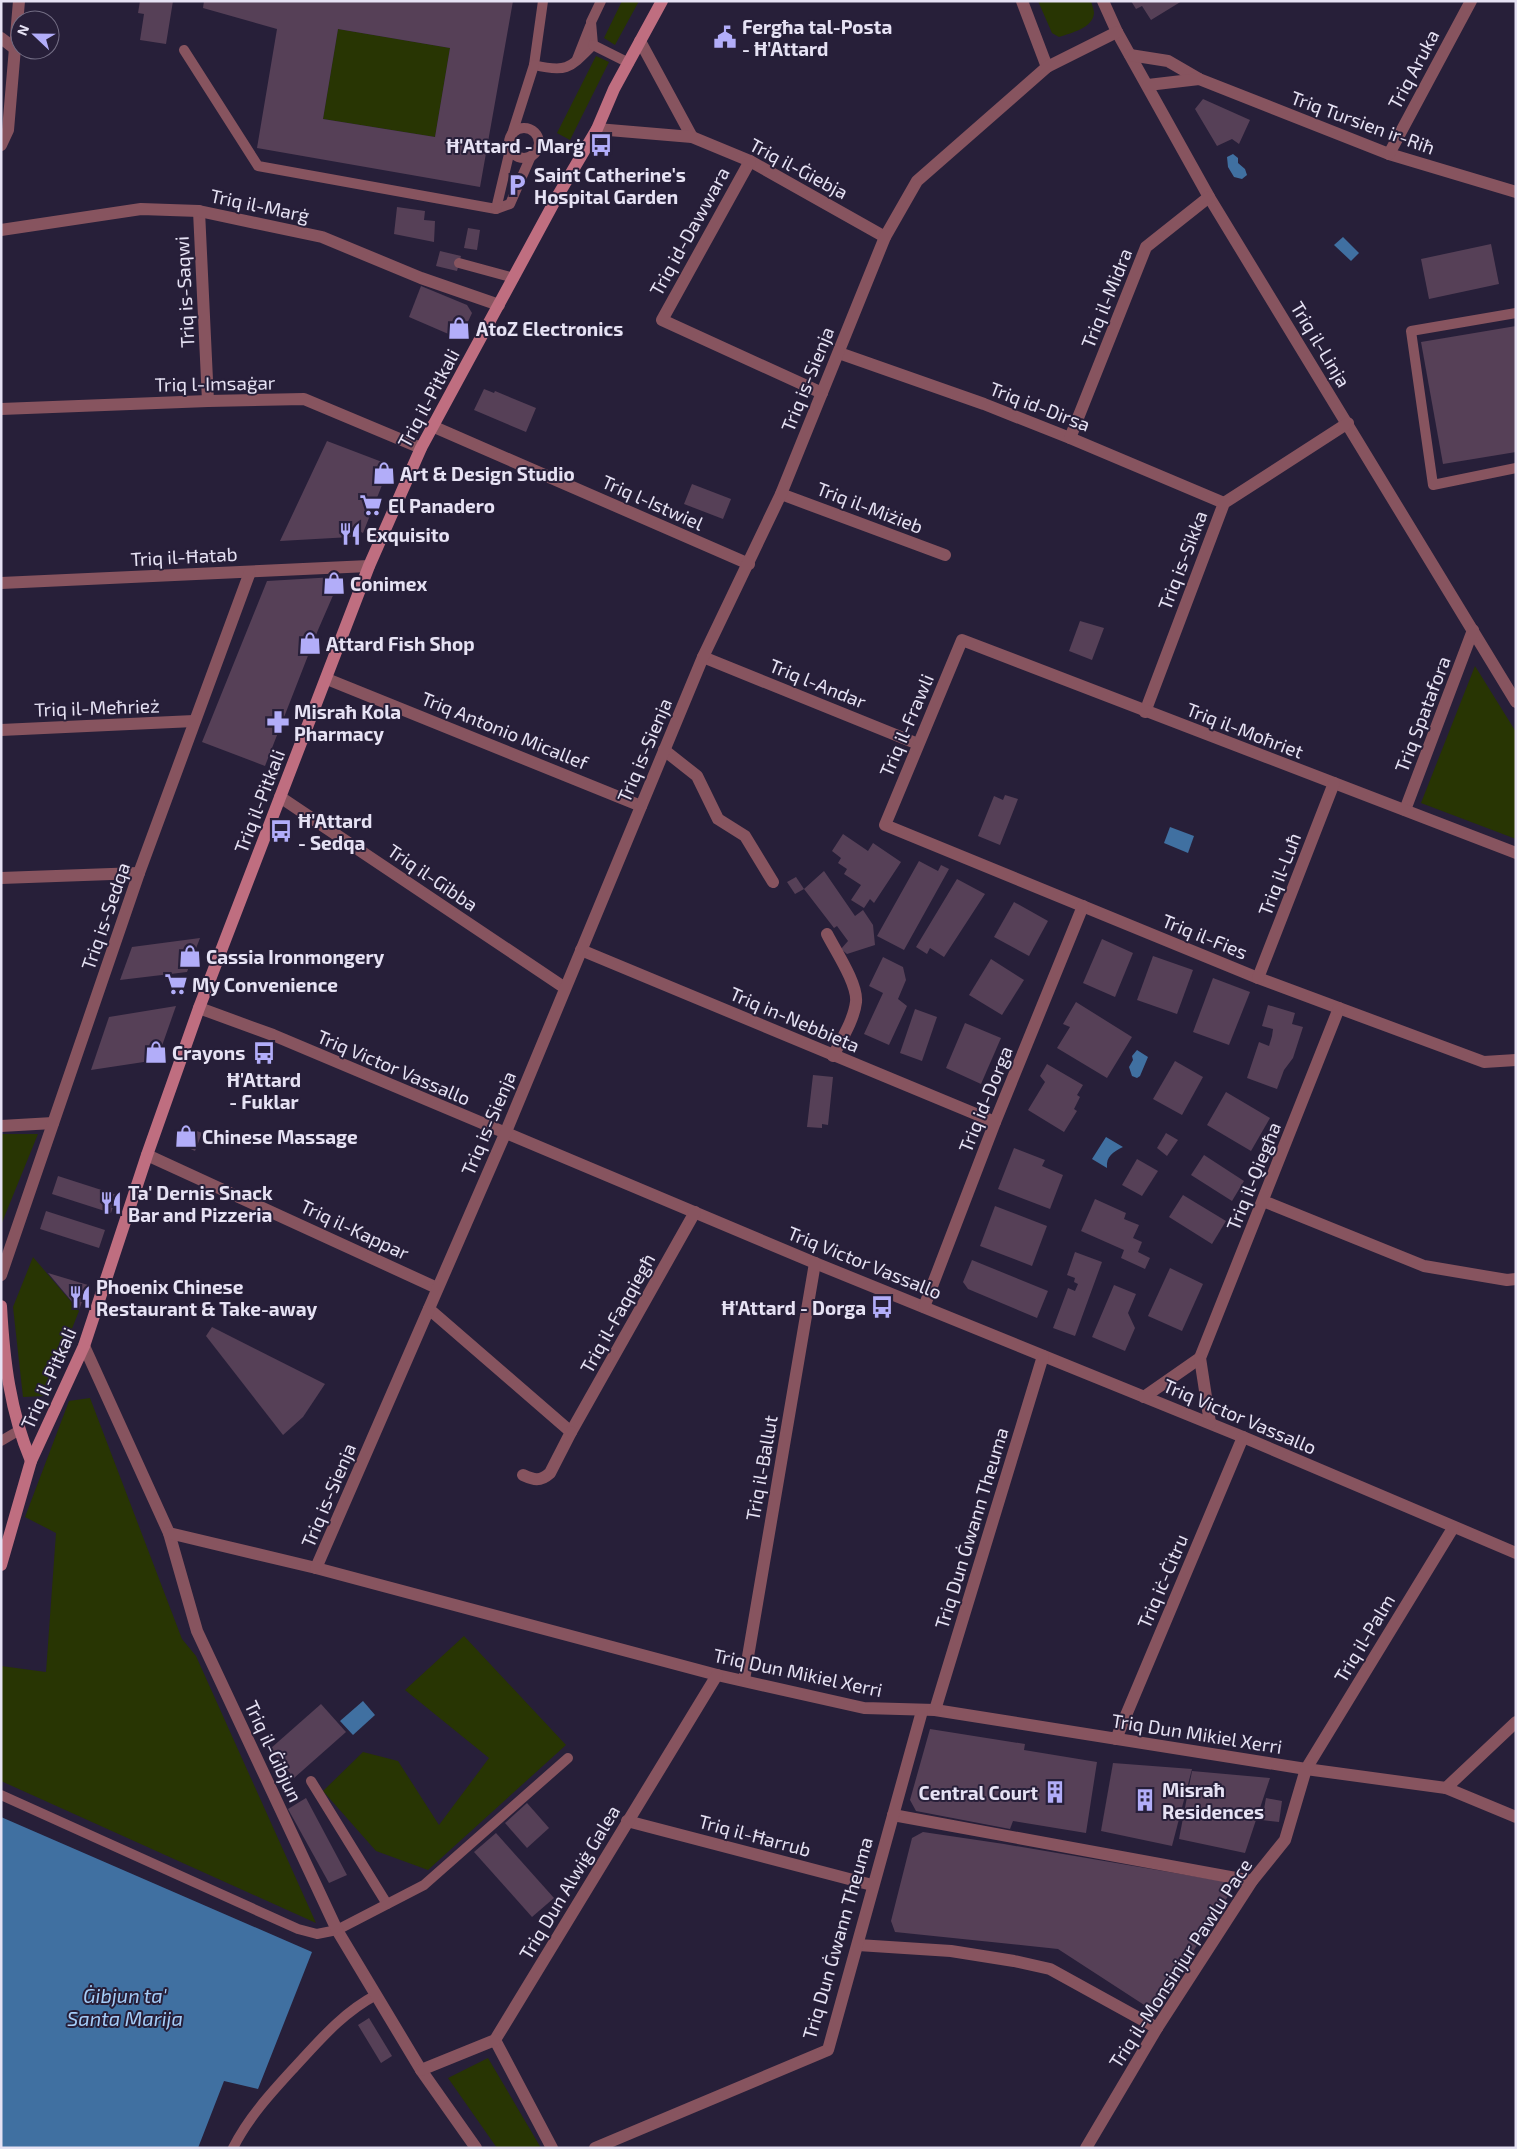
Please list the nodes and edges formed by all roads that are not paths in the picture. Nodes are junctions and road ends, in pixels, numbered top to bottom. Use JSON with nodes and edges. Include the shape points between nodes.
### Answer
{"nodes":[{"id":1,"x":543,"y":1,"type":"edge"},
{"id":2,"x":600,"y":1,"type":"edge"},
{"id":3,"x":662,"y":1,"type":"edge"},
{"id":4,"x":1022,"y":1,"type":"edge"},
{"id":5,"x":1103,"y":1,"type":"edge"},
{"id":6,"x":1471,"y":1,"type":"edge"},
{"id":7,"x":592,"y":22,"type":"junction"},
{"id":8,"x":1117,"y":32,"type":"junction"},
{"id":9,"x":640,"y":41,"type":"junction"},
{"id":10,"x":593,"y":45,"type":"junction"},
{"id":11,"x":184,"y":50,"type":"dead end"},
{"id":12,"x":1130,"y":55,"type":"junction"},
{"id":13,"x":13,"y":60,"type":"edge"},
{"id":14,"x":575,"y":62,"type":"junction"},
{"id":15,"x":629,"y":63,"type":"junction"},
{"id":16,"x":534,"y":65,"type":"junction"},
{"id":17,"x":1047,"y":67,"type":"junction"},
{"id":18,"x":1199,"y":79,"type":"junction"},
{"id":19,"x":1148,"y":84,"type":"junction"},
{"id":20,"x":5,"y":128,"type":"edge"},
{"id":21,"x":597,"y":129,"type":"junction"},
{"id":22,"x":512,"y":134,"type":"junction"},
{"id":23,"x":692,"y":137,"type":"junction"},
{"id":24,"x":1,"y":145,"type":"edge"},
{"id":25,"x":510,"y":150,"type":"junction"},
{"id":26,"x":1389,"y":154,"type":"junction"},
{"id":27,"x":531,"y":156,"type":"junction"},
{"id":28,"x":750,"y":161,"type":"junction"},
{"id":29,"x":1516,"y":192,"type":"edge"},
{"id":30,"x":1209,"y":197,"type":"junction"},
{"id":31,"x":496,"y":210,"type":"junction"},
{"id":32,"x":199,"y":211,"type":"junction"},
{"id":33,"x":1,"y":230,"type":"edge"},
{"id":34,"x":885,"y":237,"type":"junction"},
{"id":35,"x":459,"y":263,"type":"dead end"},
{"id":36,"x":514,"y":278,"type":"junction"},
{"id":37,"x":499,"y":306,"type":"junction"},
{"id":38,"x":1516,"y":313,"type":"edge"},
{"id":39,"x":839,"y":353,"type":"junction"},
{"id":40,"x":822,"y":393,"type":"junction"},
{"id":41,"x":208,"y":401,"type":"junction"},
{"id":42,"x":1,"y":409,"type":"edge"},
{"id":43,"x":1348,"y":423,"type":"junction"},
{"id":44,"x":432,"y":426,"type":"junction"},
{"id":45,"x":1070,"y":438,"type":"junction"},
{"id":46,"x":421,"y":448,"type":"junction"},
{"id":47,"x":1516,"y":468,"type":"edge"},
{"id":48,"x":781,"y":494,"type":"junction"},
{"id":49,"x":1224,"y":503,"type":"junction"},
{"id":50,"x":945,"y":555,"type":"dead end"},
{"id":51,"x":749,"y":564,"type":"junction"},
{"id":52,"x":369,"y":566,"type":"junction"},
{"id":53,"x":250,"y":572,"type":"junction"},
{"id":54,"x":1,"y":583,"type":"edge"},
{"id":55,"x":1473,"y":630,"type":"junction"},
{"id":56,"x":962,"y":640,"type":"joint"},
{"id":57,"x":703,"y":658,"type":"junction"},
{"id":58,"x":326,"y":679,"type":"junction"},
{"id":59,"x":1516,"y":702,"type":"edge"},
{"id":60,"x":1145,"y":712,"type":"junction"},
{"id":61,"x":194,"y":721,"type":"junction"},
{"id":62,"x":1,"y":730,"type":"edge"},
{"id":63,"x":918,"y":744,"type":"junction"},
{"id":64,"x":664,"y":750,"type":"junction"},
{"id":65,"x":1334,"y":783,"type":"junction"},
{"id":66,"x":280,"y":797,"type":"junction"},
{"id":67,"x":641,"y":806,"type":"junction"},
{"id":68,"x":1405,"y":810,"type":"junction"},
{"id":69,"x":885,"y":825,"type":"joint"},
{"id":70,"x":1516,"y":853,"type":"edge"},
{"id":71,"x":139,"y":873,"type":"junction"},
{"id":72,"x":1,"y":878,"type":"edge"},
{"id":73,"x":773,"y":882,"type":"dead end"},
{"id":74,"x":1083,"y":906,"type":"junction"},
{"id":75,"x":827,"y":934,"type":"dead end"},
{"id":76,"x":581,"y":950,"type":"junction"},
{"id":77,"x":1258,"y":978,"type":"junction"},
{"id":78,"x":565,"y":988,"type":"junction"},
{"id":79,"x":199,"y":1008,"type":"junction"},
{"id":80,"x":1339,"y":1008,"type":"junction"},
{"id":81,"x":833,"y":1056,"type":"junction"},
{"id":82,"x":1516,"y":1060,"type":"edge"},
{"id":83,"x":53,"y":1122,"type":"junction"},
{"id":84,"x":995,"y":1122,"type":"junction"},
{"id":85,"x":1,"y":1126,"type":"edge"},
{"id":86,"x":505,"y":1134,"type":"junction"},
{"id":87,"x":147,"y":1155,"type":"junction"},
{"id":88,"x":1263,"y":1201,"type":"junction"},
{"id":89,"x":695,"y":1212,"type":"junction"},
{"id":90,"x":815,"y":1263,"type":"junction"},
{"id":91,"x":1,"y":1275,"type":"edge"},
{"id":92,"x":1516,"y":1279,"type":"edge"},
{"id":93,"x":437,"y":1288,"type":"junction"},
{"id":94,"x":1,"y":1306,"type":"edge"},
{"id":95,"x":924,"y":1307,"type":"junction"},
{"id":96,"x":429,"y":1309,"type":"junction"},
{"id":97,"x":84,"y":1346,"type":"junction"},
{"id":98,"x":1043,"y":1356,"type":"junction"},
{"id":99,"x":1200,"y":1358,"type":"junction"},
{"id":100,"x":1144,"y":1397,"type":"junction"},
{"id":101,"x":1210,"y":1424,"type":"junction"},
{"id":102,"x":18,"y":1431,"type":"junction"},
{"id":103,"x":572,"y":1432,"type":"junction"},
{"id":104,"x":1243,"y":1437,"type":"junction"},
{"id":105,"x":1,"y":1441,"type":"edge"},
{"id":106,"x":31,"y":1462,"type":"junction"},
{"id":107,"x":523,"y":1475,"type":"dead end"},
{"id":108,"x":1453,"y":1528,"type":"junction"},
{"id":109,"x":170,"y":1533,"type":"junction"},
{"id":110,"x":1516,"y":1554,"type":"edge"},
{"id":111,"x":1,"y":1565,"type":"edge"},
{"id":112,"x":316,"y":1568,"type":"junction"},
{"id":113,"x":717,"y":1675,"type":"junction"},
{"id":114,"x":744,"y":1680,"type":"junction"},
{"id":115,"x":935,"y":1710,"type":"junction"},
{"id":116,"x":922,"y":1711,"type":"junction"},
{"id":117,"x":1516,"y":1722,"type":"edge"},
{"id":118,"x":1116,"y":1739,"type":"junction"},
{"id":119,"x":568,"y":1758,"type":"dead end"},
{"id":120,"x":1306,"y":1768,"type":"junction"},
{"id":121,"x":311,"y":1781,"type":"dead end"},
{"id":122,"x":1446,"y":1788,"type":"junction"},
{"id":123,"x":1,"y":1795,"type":"edge"},
{"id":124,"x":893,"y":1815,"type":"junction"},
{"id":125,"x":1516,"y":1817,"type":"edge"},
{"id":126,"x":627,"y":1821,"type":"junction"},
{"id":127,"x":1252,"y":1881,"type":"junction"},
{"id":128,"x":872,"y":1886,"type":"junction"},
{"id":129,"x":387,"y":1904,"type":"junction"},
{"id":130,"x":337,"y":1930,"type":"junction"},
{"id":131,"x":858,"y":1945,"type":"junction"},
{"id":132,"x":376,"y":1995,"type":"junction"},
{"id":133,"x":1157,"y":2028,"type":"junction"},
{"id":134,"x":495,"y":2040,"type":"junction"},
{"id":135,"x":421,"y":2070,"type":"junction"},
{"id":136,"x":233,"y":2148,"type":"edge"},
{"id":137,"x":476,"y":2148,"type":"edge"},
{"id":138,"x":552,"y":2148,"type":"edge"},
{"id":139,"x":595,"y":2148,"type":"edge"},
{"id":140,"x":1086,"y":2148,"type":"edge"}],
"edges":[{"from":1,"to":16,"type":"lane"},
{"from":2,"to":7,"type":"lane"},
{"from":3,"to":9,"type":"street","name":"Triq il-Pitkali"},
{"from":4,"to":17,"type":"street"},
{"from":5,"to":8,"type":"street","name":"Triq il-Linja"},
{"from":6,"to":26,"type":"street","name":"Triq Aruka"},
{"from":7,"to":10,"type":"lane"},
{"from":7,"to":14,"type":"lane"},
{"from":8,"to":12,"type":"street","name":"Triq il-Linja"},
{"from":8,"to":17,"type":"street","name":"Triq is-Sienja"},
{"from":9,"to":15,"type":"street","name":"Triq il-Pitkali"},
{"from":9,"to":23,"type":"street"},
{"from":10,"to":14,"type":"lane"},
{"from":10,"to":15,"type":"lane"},
{"from":11,"to":31,"type":"lane","via":[[258,166]]},
{"from":12,"to":18,"type":"street","name":"Triq Tursien ir-Riħ","via":[[1168,62]]},
{"from":12,"to":19,"type":"street","name":"Triq il-Linja"},
{"from":13,"to":20,"type":"street"},
{"from":14,"to":16,"type":"lane","via":[[562,70]]},
{"from":15,"to":21,"type":"street","name":"Triq il-Pitkali"},
{"from":16,"to":22,"type":"lane"},
{"from":17,"to":34,"type":"street","name":"Triq is-Sienja","via":[[917,182]]},
{"from":18,"to":19,"type":"street","name":"Triq Tursien ir-Riħ"},
{"from":18,"to":26,"type":"street","name":"Triq Tursien ir-Riħ"},
{"from":19,"to":30,"type":"street","name":"Triq il-Linja"},
{"from":20,"to":24,"type":"street"},
{"from":21,"to":23,"type":"street","name":"Triq il-Ġiebja"},
{"from":21,"to":36,"type":"street","name":"Triq il-Pitkali"},
{"from":22,"to":25,"type":"lane"},
{"from":22,"to":27,"type":"lane","via":[[523,128],[536,134],[539,146]]},
{"from":23,"to":28,"type":"street","name":"Triq il-Ġiebja"},
{"from":25,"to":27,"type":"lane","via":[[522,158]]},
{"from":25,"to":31,"type":"lane"},
{"from":26,"to":29,"type":"street","name":"Triq Tursien ir-Riħ"},
{"from":27,"to":31,"type":"lane","via":[[510,204]]},
{"from":28,"to":34,"type":"street","name":"Triq il-Ġiebja"},
{"from":28,"to":40,"type":"street","name":"Triq id-Dawwara","via":[[662,320]]},
{"from":30,"to":43,"type":"street","name":"Triq il-Linja"},
{"from":30,"to":45,"type":"street","name":"Triq il-Midra","via":[[1146,247]]},
{"from":32,"to":33,"type":"street","name":"Triq il-Marġ","via":[[141,209]]},
{"from":32,"to":37,"type":"street","name":"Triq il-Marġ","via":[[322,237]]},
{"from":32,"to":41,"type":"street","name":"Triq is-Saqwi"},
{"from":34,"to":39,"type":"street","name":"Triq is-Sienja"},
{"from":35,"to":36,"type":"lane"},
{"from":36,"to":37,"type":"street","name":"Triq il-Pitkali"},
{"from":37,"to":44,"type":"street","name":"Triq il-Pitkali"},
{"from":38,"to":47,"type":"lane","via":[[1411,331],[1434,485]]},
{"from":39,"to":40,"type":"street","name":"Triq is-Sienja"},
{"from":39,"to":45,"type":"street","name":"Triq id-Dirsa"},
{"from":40,"to":48,"type":"street","name":"Triq is-Sienja"},
{"from":41,"to":42,"type":"street","name":"Triq l-Imsaġar"},
{"from":41,"to":46,"type":"street","name":"Triq l-Imsaġar","via":[[304,399]]},
{"from":43,"to":49,"type":"street","name":"Triq is-Sikka"},
{"from":43,"to":55,"type":"street","name":"Triq il-Linja"},
{"from":44,"to":46,"type":"street","name":"Triq il-Pitkali"},
{"from":44,"to":51,"type":"street","name":"Triq l-Istwiel"},
{"from":45,"to":49,"type":"street","name":"Triq id-Dirsa"},
{"from":46,"to":52,"type":"street","name":"Triq il-Pitkali"},
{"from":48,"to":50,"type":"street","name":"Triq il-Miżieb"},
{"from":48,"to":51,"type":"street","name":"Triq is-Sienja"},
{"from":49,"to":60,"type":"street","name":"Triq is-Sikka"},
{"from":51,"to":57,"type":"street","name":"Triq is-Sienja"},
{"from":52,"to":53,"type":"street","name":"Triq il-Ħatab"},
{"from":52,"to":58,"type":"street","name":"Triq il-Pitkali"},
{"from":53,"to":54,"type":"street","name":"Triq il-Ħatab"},
{"from":53,"to":61,"type":"street","name":"Triq is-Sedqa"},
{"from":55,"to":59,"type":"street","name":"Triq il-Linja"},
{"from":55,"to":68,"type":"street","name":"Triq Spatafora"},
{"from":56,"to":60,"type":"street","name":"Triq il-Moħriet"},
{"from":56,"to":63,"type":"street","name":"Triq il-Frawli"},
{"from":57,"to":63,"type":"street","name":"Triq l-Andar"},
{"from":57,"to":64,"type":"street","name":"Triq is-Sienja"},
{"from":58,"to":66,"type":"street","name":"Triq il-Pitkali"},
{"from":58,"to":67,"type":"street","name":"Triq Antonio Micallef"},
{"from":60,"to":65,"type":"street","name":"Triq il-Moħriet"},
{"from":61,"to":62,"type":"street","name":"Triq il-Meħrież"},
{"from":61,"to":71,"type":"street","name":"Triq is-Sedqa"},
{"from":63,"to":69,"type":"street","name":"Triq il-Frawli"},
{"from":64,"to":67,"type":"street","name":"Triq is-Sienja"},
{"from":64,"to":73,"type":"street","via":[[697,776],[718,819],[745,836]]},
{"from":65,"to":68,"type":"street","name":"Triq il-Moħriet"},
{"from":65,"to":77,"type":"street","name":"Triq il-Luħ"},
{"from":66,"to":78,"type":"street","name":"Triq il-Gibba"},
{"from":66,"to":79,"type":"street","name":"Triq il-Pitkali"},
{"from":67,"to":76,"type":"street","name":"Triq is-Sienja"},
{"from":68,"to":70,"type":"street","name":"Triq il-Moħriet"},
{"from":69,"to":74,"type":"street","name":"Triq il-Fies"},
{"from":71,"to":72,"type":"street"},
{"from":71,"to":83,"type":"street","name":"Triq is-Sedqa"},
{"from":74,"to":77,"type":"street","name":"Triq il-Fies"},
{"from":74,"to":84,"type":"street","name":"Triq id-Dorga"},
{"from":75,"to":81,"type":"street","via":[[857,1000]]},
{"from":76,"to":78,"type":"street","name":"Triq is-Sienja"},
{"from":76,"to":81,"type":"street","name":"Triq in-Nebbieta"},
{"from":77,"to":80,"type":"street","name":"Triq il-Fies"},
{"from":78,"to":86,"type":"street","name":"Triq is-Sienja"},
{"from":79,"to":86,"type":"street","name":"Triq Victor Vassallo","via":[[272,1035]]},
{"from":79,"to":87,"type":"street","name":"Triq il-Pitkali"},
{"from":80,"to":82,"type":"street","name":"Triq il-Fies","via":[[1484,1062]]},
{"from":80,"to":88,"type":"street","name":"Triq il-Qiegħa"},
{"from":81,"to":84,"type":"street","name":"Triq in-Nebbieta"},
{"from":83,"to":85,"type":"street"},
{"from":83,"to":91,"type":"street","name":"Triq is-Sedqa"},
{"from":84,"to":95,"type":"street","name":"Triq id-Dorga"},
{"from":86,"to":89,"type":"street","name":"Triq Victor Vassallo"},
{"from":86,"to":93,"type":"street","name":"Triq is-Sienja"},
{"from":87,"to":93,"type":"street","name":"Triq il-Kappar"},
{"from":87,"to":97,"type":"street","name":"Triq il-Pitkali"},
{"from":88,"to":92,"type":"street","via":[[1424,1266]]},
{"from":88,"to":99,"type":"street","name":"Triq il-Qiegħa"},
{"from":89,"to":90,"type":"street","name":"Triq Victor Vassallo"},
{"from":89,"to":103,"type":"street","name":"Triq il-Faqqiegħ"},
{"from":90,"to":95,"type":"street","name":"Triq Victor Vassallo"},
{"from":90,"to":114,"type":"street","name":"Triq il-Ballut"},
{"from":93,"to":96,"type":"street","name":"Triq is-Sienja"},
{"from":94,"to":102,"type":"street","via":[[4,1354]]},
{"from":95,"to":98,"type":"street","name":"Triq Victor Vassallo"},
{"from":96,"to":103,"type":"street"},
{"from":96,"to":112,"type":"street","name":"Triq is-Sienja"},
{"from":97,"to":106,"type":"street","name":"Triq il-Pitkali"},
{"from":97,"to":109,"type":"street","name":"Triq il-Ġibjun"},
{"from":98,"to":100,"type":"street","name":"Triq Victor Vassallo"},
{"from":98,"to":115,"type":"street","name":"Triq Dun Ġwann Theuma"},
{"from":99,"to":100,"type":"street"},
{"from":99,"to":101,"type":"street"},
{"from":100,"to":101,"type":"street","name":"Triq Victor Vassallo"},
{"from":101,"to":104,"type":"street","name":"Triq Victor Vassallo"},
{"from":102,"to":105,"type":"lane"},
{"from":102,"to":106,"type":"street"},
{"from":103,"to":107,"type":"street","name":"Triq il-Faqqiegħ","via":[[550,1473],[538,1480]]},
{"from":104,"to":108,"type":"street","name":"Triq Victor Vassallo"},
{"from":104,"to":118,"type":"street","name":"Triq iċ-Ċitru"},
{"from":106,"to":111,"type":"street","name":"Triq il-Pitkali"},
{"from":108,"to":110,"type":"street","name":"Triq Victor Vassallo"},
{"from":108,"to":120,"type":"street","name":"Triq il-Palm"},
{"from":109,"to":112,"type":"street","name":"Triq Dun Mikiel Xerri"},
{"from":109,"to":130,"type":"street","name":"Triq il-Ġibjun","via":[[197,1631]]},
{"from":112,"to":113,"type":"street","name":"Triq Dun Mikiel Xerri"},
{"from":113,"to":114,"type":"street","name":"Triq Dun Mikiel Xerri"},
{"from":113,"to":126,"type":"street","name":"Triq Dun Alwiġ Galea"},
{"from":114,"to":116,"type":"street","name":"Triq Dun Mikiel Xerri","via":[[864,1708]]},
{"from":115,"to":116,"type":"street","name":"Triq Dun Mikiel Xerri"},
{"from":115,"to":118,"type":"street","name":"Triq Dun Mikiel Xerri"},
{"from":116,"to":124,"type":"street","name":"Triq Dun Ġwann Theuma"},
{"from":117,"to":122,"type":"street"},
{"from":118,"to":120,"type":"street","name":"Triq Dun Mikiel Xerri"},
{"from":119,"to":129,"type":"lane","via":[[424,1885]]},
{"from":120,"to":122,"type":"street","name":"Triq Dun Mikiel Xerri"},
{"from":120,"to":127,"type":"street","name":"Triq il-Monsinjur Pawlu Pace","via":[[1286,1840]]},
{"from":121,"to":129,"type":"lane"},
{"from":122,"to":125,"type":"street","name":"Triq Dun Mikiel Xerri"},
{"from":123,"to":130,"type":"lane","via":[[298,1929],[317,1934]]},
{"from":124,"to":127,"type":"street"},
{"from":124,"to":128,"type":"street","name":"Triq Dun Ġwann Theuma"},
{"from":126,"to":128,"type":"street","name":"Triq il-Ħarrub"},
{"from":126,"to":134,"type":"street","name":"Triq Dun Alwiġ Galea"},
{"from":127,"to":133,"type":"street","name":"Triq il-Monsinjur Pawlu Pace"},
{"from":128,"to":131,"type":"street","name":"Triq Dun Ġwann Theuma"},
{"from":129,"to":130,"type":"lane"},
{"from":130,"to":132,"type":"street","name":"Triq il-Ġibjun"},
{"from":131,"to":133,"type":"street","via":[[951,1951],[1014,1960],[1050,1970]]},
{"from":131,"to":139,"type":"street","name":"Triq Dun Ġwann Theuma","via":[[828,2050]]},
{"from":132,"to":135,"type":"street","name":"Triq il-Ġibjun"},
{"from":132,"to":136,"type":"lane","via":[[357,2005],[331,2027],[260,2105]]},
{"from":133,"to":140,"type":"street","name":"Triq il-Monsinjur Pawlu Pace"},
{"from":134,"to":135,"type":"street"},
{"from":134,"to":138,"type":"street"},
{"from":135,"to":137,"type":"street","name":"Triq il-Ġibjun"}]}
